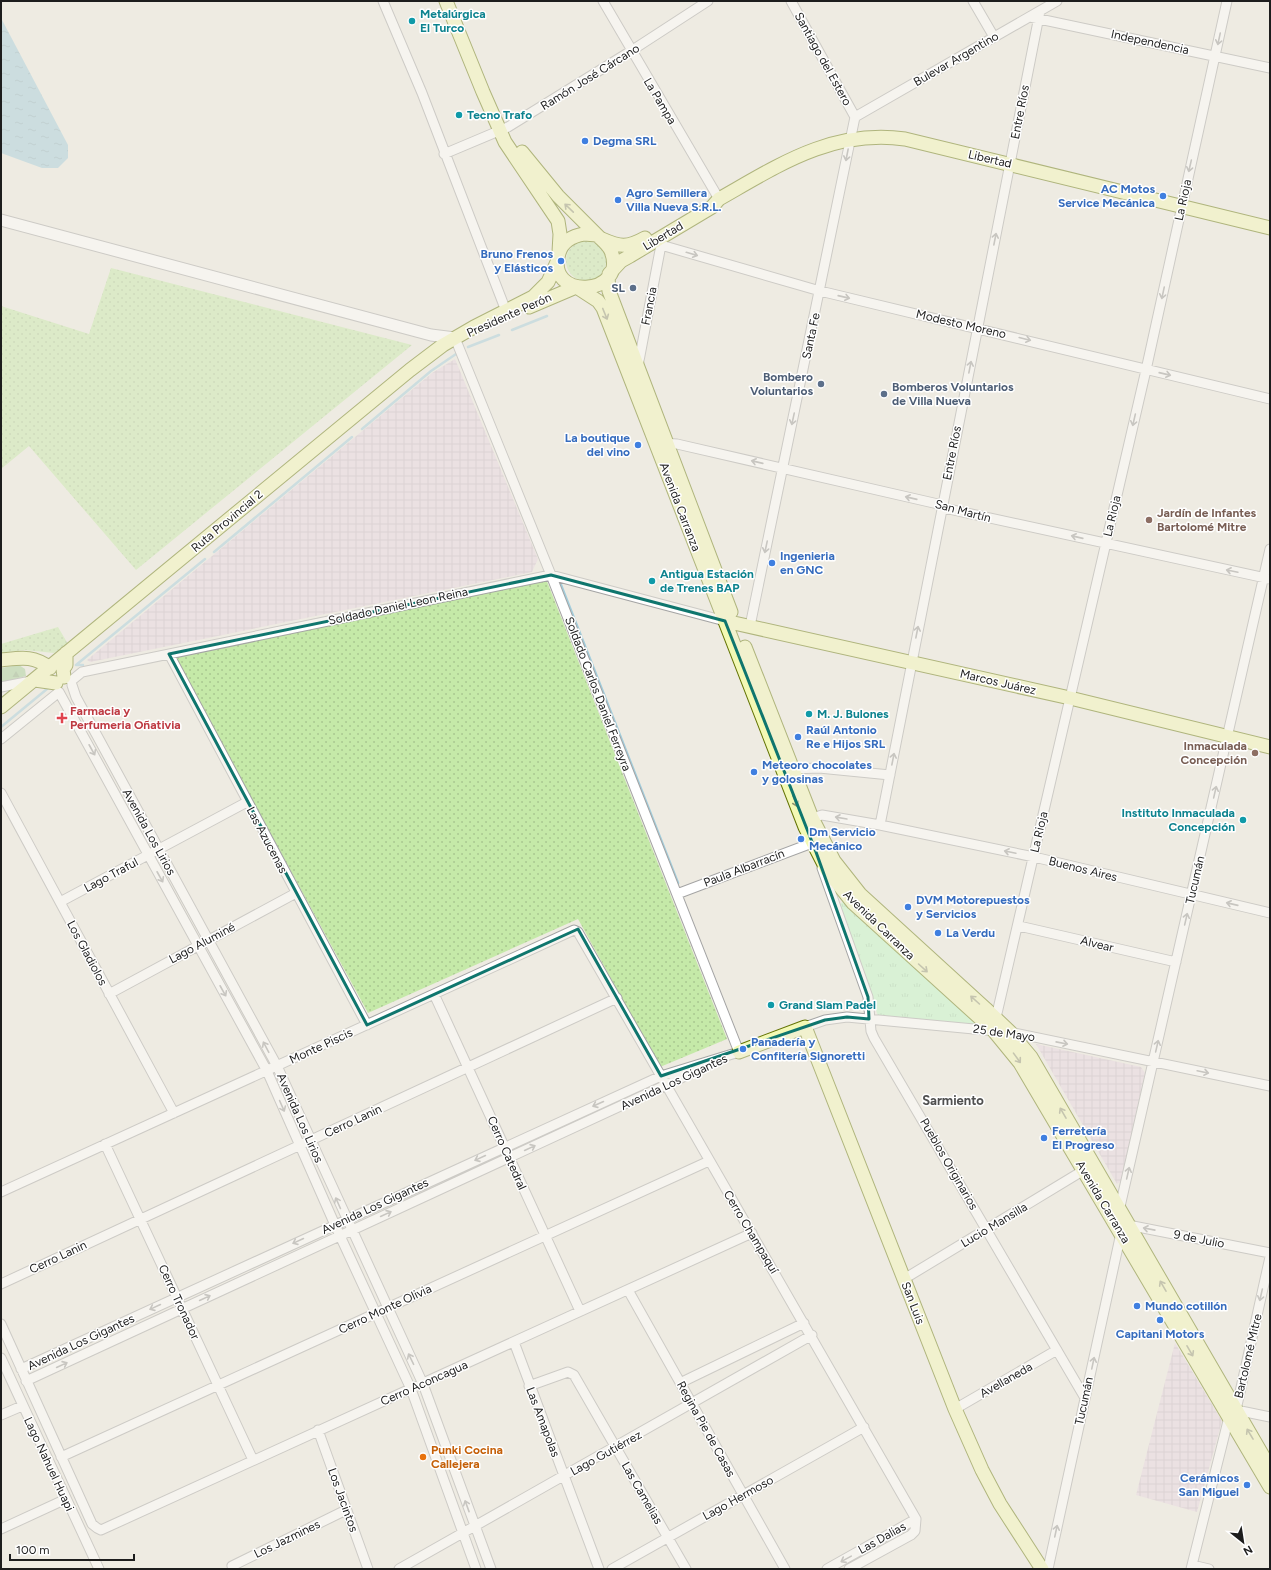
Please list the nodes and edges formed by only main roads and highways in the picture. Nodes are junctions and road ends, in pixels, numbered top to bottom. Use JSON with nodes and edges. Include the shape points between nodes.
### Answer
{"nodes":[{"id":1,"x":446,"y":1,"type":"edge"},
{"id":2,"x":455,"y":1,"type":"edge"},
{"id":3,"x":504,"y":129,"type":"junction"},
{"id":4,"x":719,"y":199,"type":"junction"},
{"id":5,"x":1270,"y":228,"type":"edge"},
{"id":6,"x":599,"y":237,"type":"junction"},
{"id":7,"x":559,"y":256,"type":"junction"},
{"id":8,"x":609,"y":275,"type":"junction"},
{"id":9,"x":577,"y":288,"type":"junction"},
{"id":10,"x":455,"y":338,"type":"junction"},
{"id":11,"x":661,"y":443,"type":"junction"},
{"id":12,"x":730,"y":622,"type":"junction"},
{"id":13,"x":66,"y":653,"type":"junction"},
{"id":14,"x":1,"y":660,"type":"edge"},
{"id":15,"x":50,"y":668,"type":"junction"},
{"id":16,"x":35,"y":680,"type":"junction"},
{"id":17,"x":1,"y":707,"type":"edge"},
{"id":18,"x":1270,"y":747,"type":"edge"},
{"id":19,"x":809,"y":823,"type":"junction"},
{"id":20,"x":994,"y":1025,"type":"junction"},
{"id":21,"x":805,"y":1027,"type":"joint"},
{"id":22,"x":739,"y":1052,"type":"road end"},
{"id":23,"x":1125,"y":1229,"type":"junction"},
{"id":24,"x":1232,"y":1413,"type":"junction"},
{"id":25,"x":1270,"y":1468,"type":"edge"},
{"id":26,"x":1270,"y":1487,"type":"edge"},
{"id":27,"x":1042,"y":1569,"type":"edge"}],
"edges":[{"from":1,"to":3,"type":"main road"},
{"from":2,"to":3,"type":"main road"},
{"from":6,"to":3,"type":"main road","one_way":true,"via":[[564,203]]},
{"from":3,"to":7,"type":"main road","via":[[513,154],[558,221]]},
{"from":4,"to":5,"type":"main road","name":"Libertad","via":[[820,146],[850,139],[881,137],[905,139],[1010,163]]},
{"from":4,"to":6,"type":"main road","name":"Libertad","via":[[708,202],[636,243],[618,246]]},
{"from":4,"to":8,"type":"main road","name":"Libertad","via":[[659,242],[621,261]]},
{"from":6,"to":7,"type":"main road","via":[[584,234],[574,236],[565,243]]},
{"from":6,"to":8,"type":"main road","via":[[608,246],[612,255]]},
{"from":7,"to":9,"type":"main road","via":[[559,270],[564,279]]},
{"from":7,"to":10,"type":"main road","name":"Presidente Perón","via":[[548,282],[534,298],[491,317]]},
{"from":8,"to":9,"type":"main road","via":[[597,286]]},
{"from":8,"to":11,"type":"main road","name":"Avenida Carranza","via":[[609,291],[638,367]]},
{"from":9,"to":10,"type":"main road","name":"Presidente Perón","via":[[559,293]]},
{"from":9,"to":11,"type":"main road","name":"Avenida Carranza","one_way":true,"via":[[598,301],[603,308]]},
{"from":10,"to":13,"type":"main road","name":"Ruta Provincial 2","via":[[380,394]]},
{"from":11,"to":12,"type":"main road","name":"Avenida Carranza"},
{"from":12,"to":18,"type":"main road","name":"Marcos Juárez","via":[[1070,698]]},
{"from":12,"to":19,"type":"main road","name":"Avenida Carranza","one_way":true},
{"from":12,"to":19,"type":"main road","name":"Avenida Carranza","via":[[793,769]]},
{"from":13,"to":15,"type":"main road","name":"Ruta Provincial 2"},
{"from":13,"to":16,"type":"main road","via":[[66,665],[63,669],[65,684]]},
{"from":14,"to":15,"type":"main road","via":[[32,658],[40,660]]},
{"from":15,"to":16,"type":"main road","name":"Ruta Provincial 2"},
{"from":16,"to":17,"type":"main road","name":"Ruta Provincial 2"},
{"from":20,"to":19,"type":"main road","name":"Avenida Carranza","one_way":true,"via":[[860,894]]},
{"from":19,"to":20,"type":"main road","name":"Avenida Carranza","one_way":true,"via":[[814,847],[826,870],[852,903]]},
{"from":20,"to":23,"type":"main road","name":"Avenida Carranza","one_way":true,"via":[[1020,1063],[1084,1170]]},
{"from":23,"to":20,"type":"main road","name":"Avenida Carranza","one_way":true,"via":[[1119,1211],[1031,1057],[1010,1032]]},
{"from":21,"to":22,"type":"main road","name":"25 de Mayo"},
{"from":21,"to":27,"type":"main road","name":"San Luis","via":[[954,1409],[1000,1504]]},
{"from":23,"to":24,"type":"main road","name":"Avenida Carranza"},
{"from":25,"to":24,"type":"main road","name":"Avenida Carranza","one_way":true},
{"from":24,"to":26,"type":"main road","name":"Avenida Carranza"}]}
